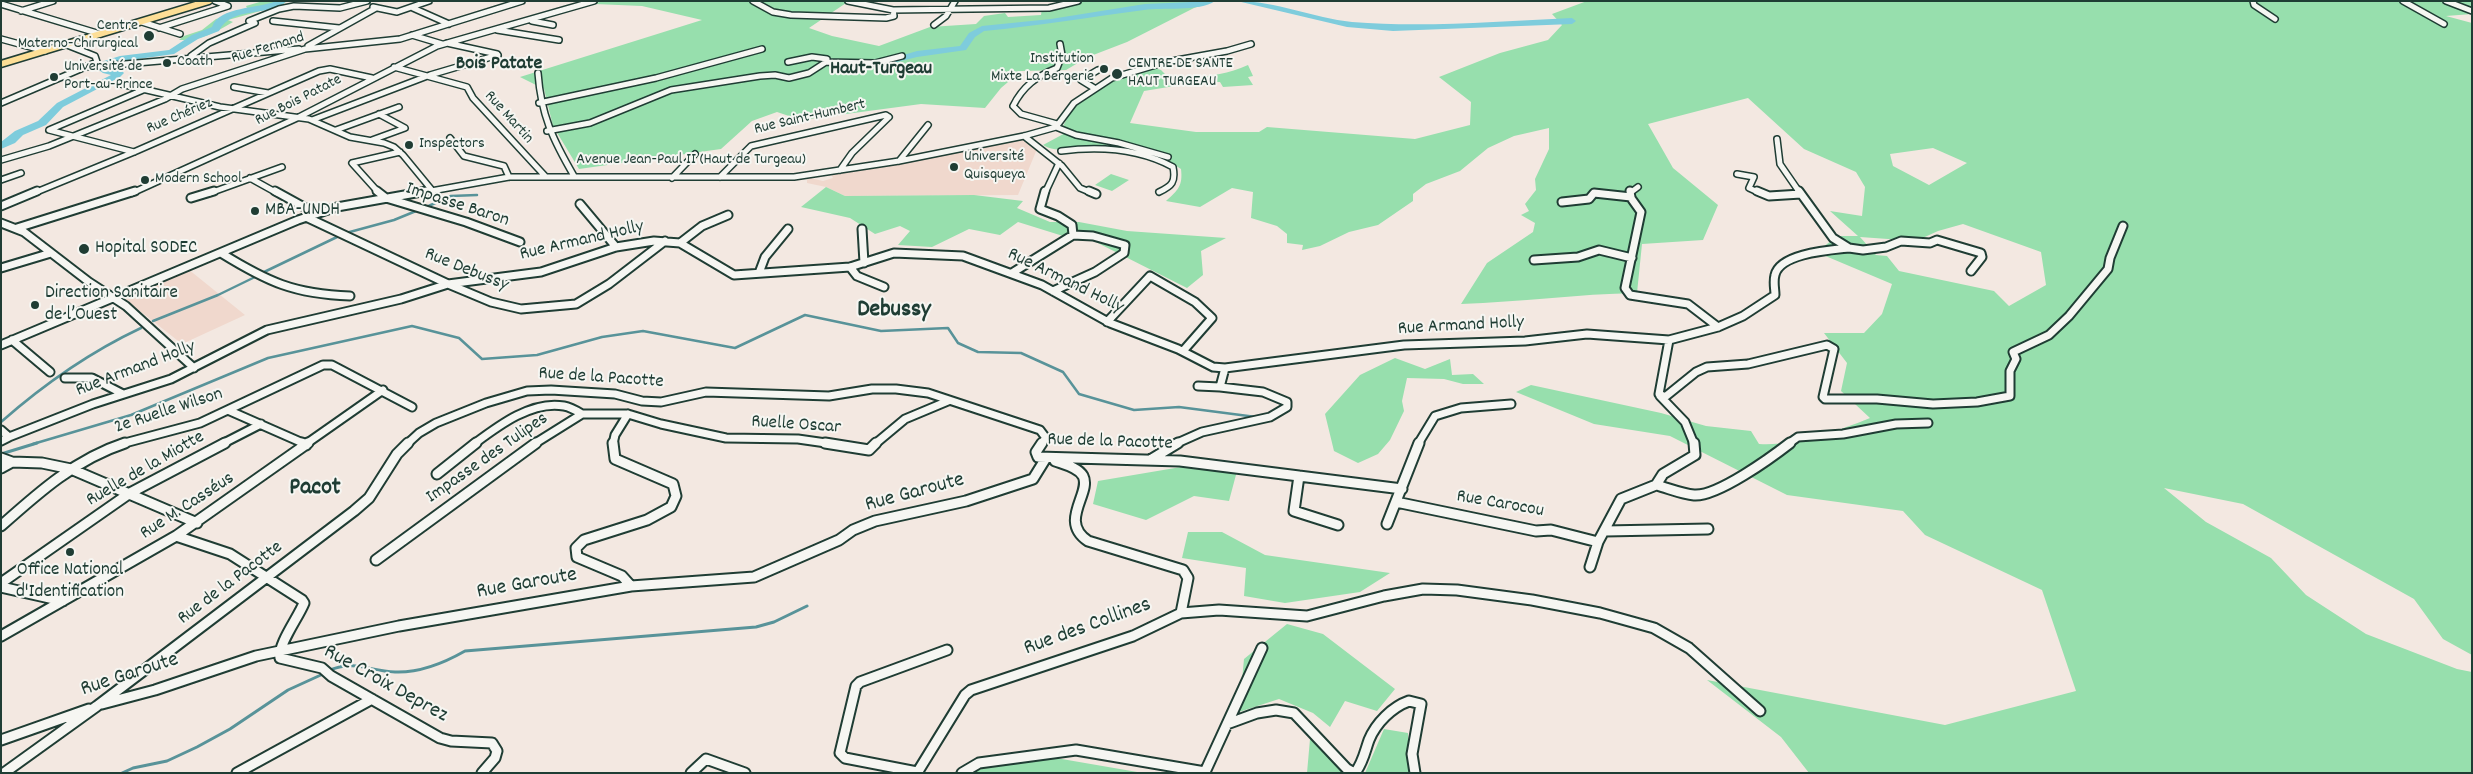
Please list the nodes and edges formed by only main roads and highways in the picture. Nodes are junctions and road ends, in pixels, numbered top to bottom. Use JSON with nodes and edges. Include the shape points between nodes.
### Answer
{"nodes":[{"id":1,"x":209,"y":1,"type":"edge"},
{"id":2,"x":67,"y":45,"type":"joint"},
{"id":3,"x":1,"y":64,"type":"edge"}],
"edges":[{"from":1,"to":2,"type":"main road"},
{"from":2,"to":3,"type":"main road"}]}
